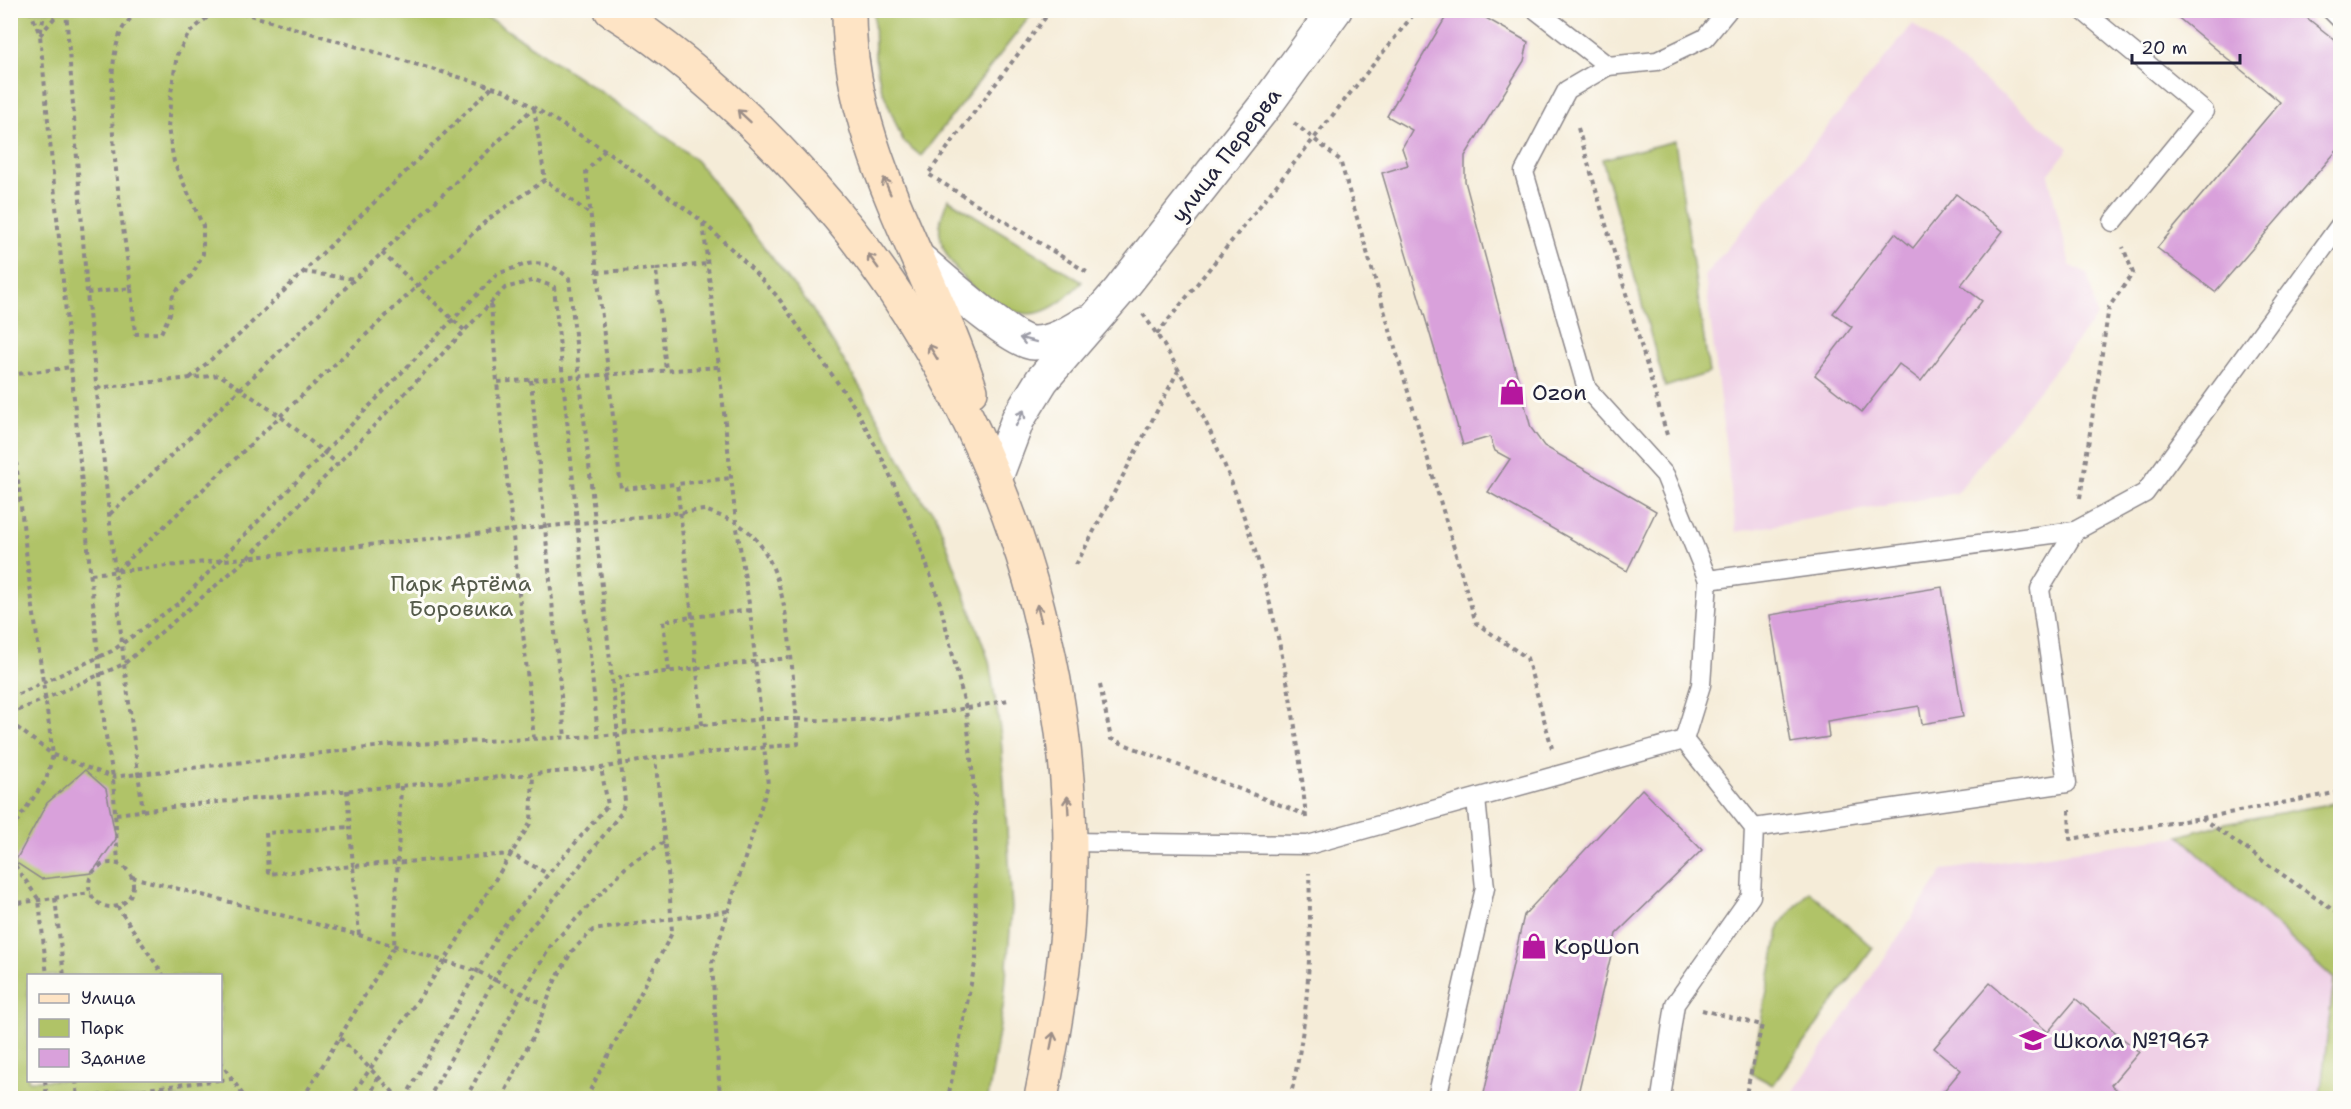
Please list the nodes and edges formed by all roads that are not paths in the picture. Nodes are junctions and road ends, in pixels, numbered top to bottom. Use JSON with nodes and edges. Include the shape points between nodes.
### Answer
{"nodes":[{"id":1,"x":611,"y":10,"type":"edge"},
{"id":2,"x":832,"y":10,"type":"edge"},
{"id":3,"x":1335,"y":10,"type":"edge"},
{"id":4,"x":1536,"y":10,"type":"edge"},
{"id":5,"x":1728,"y":10,"type":"edge"},
{"id":6,"x":2082,"y":10,"type":"edge"},
{"id":7,"x":2331,"y":10,"type":"edge"},
{"id":8,"x":2340,"y":19,"type":"edge"},
{"id":9,"x":849,"y":25,"type":"edge"},
{"id":10,"x":1608,"y":66,"type":"junction"},
{"id":11,"x":2113,"y":222,"type":"road end"},
{"id":12,"x":2340,"y":225,"type":"edge"},
{"id":13,"x":919,"y":259,"type":"junction"},
{"id":14,"x":1117,"y":294,"type":"junction"},
{"id":15,"x":998,"y":472,"type":"junction"},
{"id":16,"x":2075,"y":531,"type":"junction"},
{"id":17,"x":1030,"y":579,"type":"junction"},
{"id":18,"x":1708,"y":580,"type":"junction"},
{"id":19,"x":1684,"y":740,"type":"junction"},
{"id":20,"x":1476,"y":799,"type":"junction"},
{"id":21,"x":1754,"y":828,"type":"junction"},
{"id":22,"x":1069,"y":842,"type":"junction"},
{"id":23,"x":1041,"y":1098,"type":"edge"},
{"id":24,"x":1437,"y":1098,"type":"edge"},
{"id":25,"x":1661,"y":1098,"type":"edge"}],
"edges":[{"from":17,"to":1,"type":"main road","one_way":true,"via":[[986,459],[945,372],[907,309],[846,224],[776,146],[699,75]]},
{"from":2,"to":9,"type":"street"},
{"from":3,"to":14,"type":"street","name":"улица Перерва"},
{"from":4,"to":10,"type":"lane"},
{"from":5,"to":10,"type":"lane","via":[[1705,38],[1657,61]]},
{"from":6,"to":11,"type":"lane","via":[[2204,111]]},
{"from":7,"to":8,"type":"lane"},
{"from":13,"to":9,"type":"main road","name":"улица Перерва","one_way":true,"via":[[873,152],[855,88]]},
{"from":10,"to":18,"type":"lane","via":[[1567,90],[1524,172],[1587,389],[1665,475]]},
{"from":12,"to":16,"type":"lane","via":[[2145,493]]},
{"from":14,"to":13,"type":"street","name":"улица Перерва","one_way":true,"via":[[1088,321],[1061,337],[1033,343],[1013,336]]},
{"from":13,"to":15,"type":"main road","name":"улица Перерва","via":[[958,349]]},
{"from":15,"to":14,"type":"street","name":"улица Перерва","one_way":true,"via":[[1018,419],[1042,380]]},
{"from":15,"to":17,"type":"main road","name":"улица Перерва"},
{"from":16,"to":18,"type":"lane"},
{"from":16,"to":21,"type":"lane","via":[[2040,589],[2067,783]]},
{"from":22,"to":17,"type":"main road","one_way":true,"via":[[1057,703]]},
{"from":18,"to":19,"type":"lane","via":[[1701,685]]},
{"from":19,"to":20,"type":"lane"},
{"from":19,"to":21,"type":"lane"},
{"from":20,"to":22,"type":"lane","via":[[1308,845]]},
{"from":20,"to":24,"type":"lane","via":[[1485,888]]},
{"from":21,"to":25,"type":"lane","via":[[1750,896],[1675,1004]]},
{"from":23,"to":22,"type":"main road","one_way":true,"via":[[1065,952]]}]}
